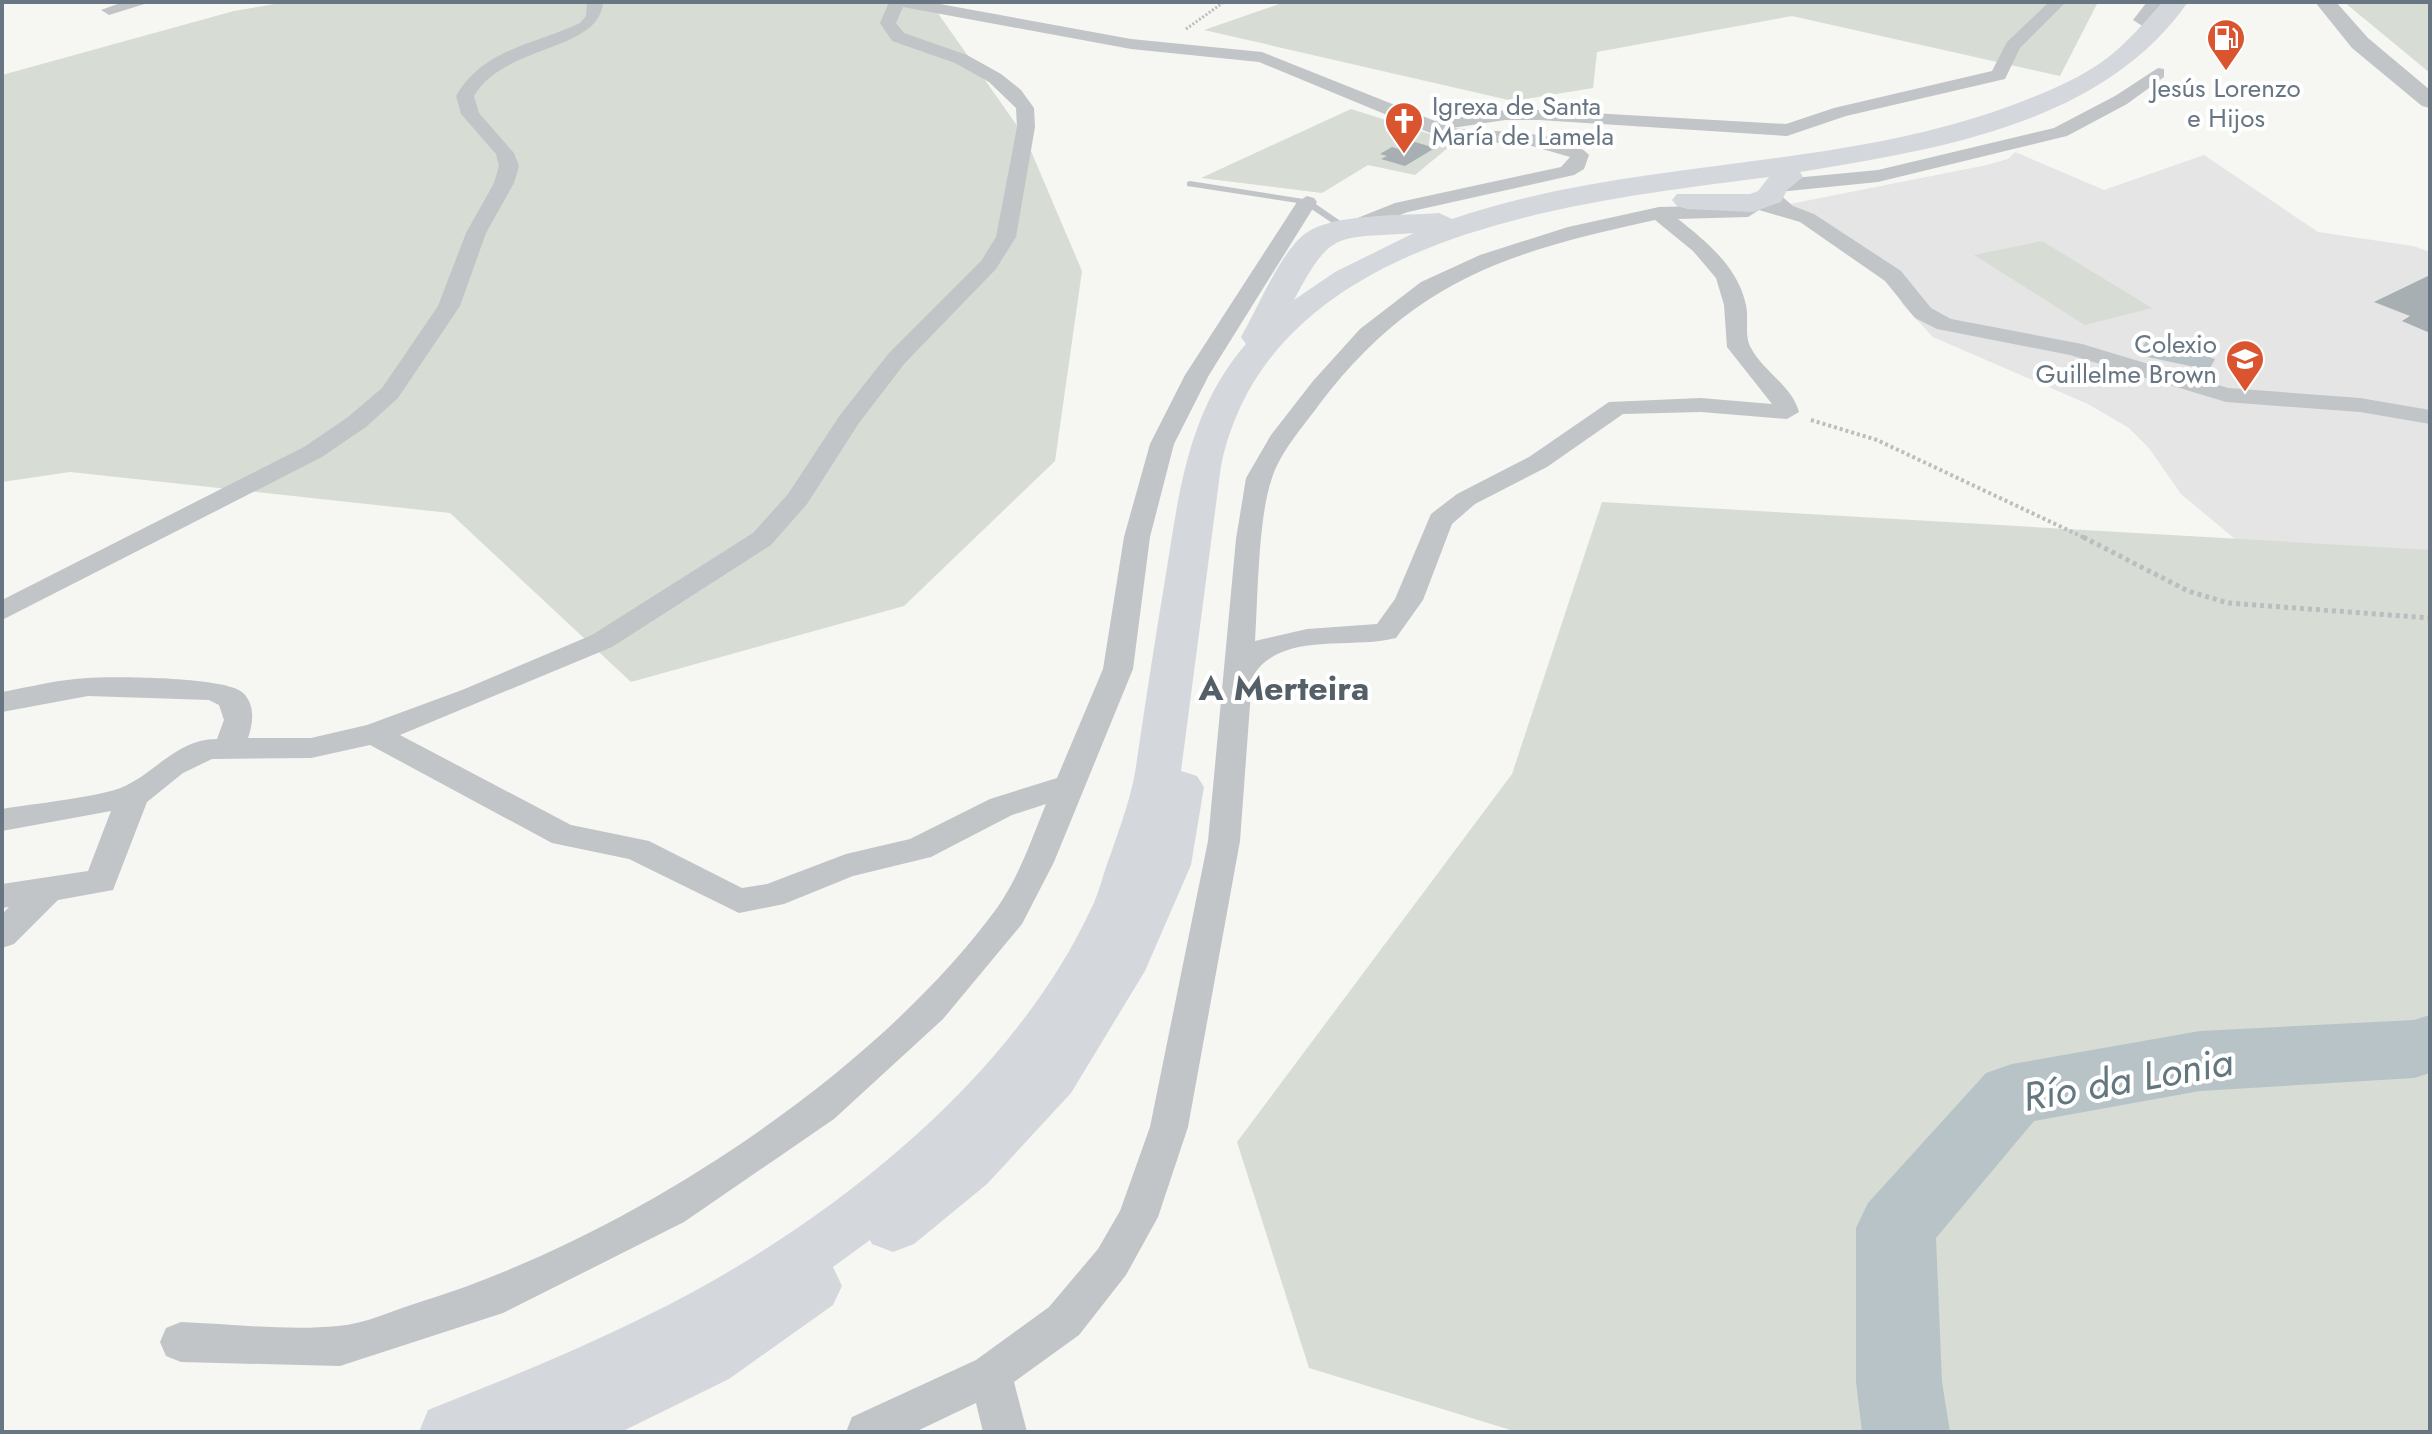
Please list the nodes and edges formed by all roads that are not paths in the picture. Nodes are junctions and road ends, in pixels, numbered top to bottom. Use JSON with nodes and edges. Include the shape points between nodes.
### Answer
{"nodes":[{"id":1,"x":143,"y":2,"type":"edge"},
{"id":2,"x":595,"y":2,"type":"edge"},
{"id":3,"x":900,"y":2,"type":"edge"},
{"id":4,"x":2058,"y":2,"type":"edge"},
{"id":5,"x":2176,"y":2,"type":"edge"},
{"id":6,"x":2197,"y":2,"type":"edge"},
{"id":7,"x":2325,"y":2,"type":"edge"},
{"id":8,"x":109,"y":10,"type":"dead end"},
{"id":9,"x":2156,"y":16,"type":"edge"},
{"id":10,"x":2158,"y":73,"type":"dead end"},
{"id":11,"x":2430,"y":101,"type":"edge"},
{"id":12,"x":1432,"y":126,"type":"junction"},
{"id":13,"x":1190,"y":184,"type":"dead end"},
{"id":14,"x":1766,"y":194,"type":"junction"},
{"id":15,"x":1307,"y":202,"type":"junction"},
{"id":16,"x":1620,"y":203,"type":"junction"},
{"id":17,"x":1450,"y":220,"type":"junction"},
{"id":18,"x":1347,"y":229,"type":"junction"},
{"id":19,"x":1324,"y":266,"type":"junction"},
{"id":20,"x":1260,"y":366,"type":"junction"},
{"id":21,"x":2430,"y":417,"type":"edge"},
{"id":22,"x":2,"y":611,"type":"edge"},
{"id":23,"x":1238,"y":677,"type":"junction"},
{"id":24,"x":2,"y":702,"type":"edge"},
{"id":25,"x":374,"y":734,"type":"junction"},
{"id":26,"x":229,"y":749,"type":"junction"},
{"id":27,"x":1071,"y":785,"type":"junction"},
{"id":28,"x":133,"y":796,"type":"junction"},
{"id":29,"x":2,"y":820,"type":"edge"},
{"id":30,"x":46,"y":892,"type":"junction"},
{"id":31,"x":2,"y":896,"type":"edge"},
{"id":32,"x":2,"y":935,"type":"edge"},
{"id":33,"x":181,"y":1342,"type":"dead end"},
{"id":34,"x":991,"y":1374,"type":"junction"},
{"id":35,"x":560,"y":1431,"type":"edge"},
{"id":36,"x":451,"y":1432,"type":"edge"},
{"id":37,"x":868,"y":1432,"type":"edge"},
{"id":38,"x":1005,"y":1432,"type":"edge"}],
"edges":[{"from":1,"to":8,"type":"street"},
{"from":2,"to":22,"type":"street","via":[[594,17],[586,26],[502,59],[469,86],[465,96],[470,114],[505,153],[509,166],[449,306],[390,393],[313,452]]},
{"from":3,"to":12,"type":"street","via":[[1101,39],[1262,57]]},
{"from":3,"to":25,"type":"street","via":[[888,23],[898,37],[961,59],[1015,94],[1025,108],[1014,203],[1006,237],[989,265],[897,358],[798,499],[762,539],[602,641]]},
{"from":4,"to":12,"type":"street","via":[[2013,46],[1999,75],[1840,112],[1787,130],[1539,115]]},
{"from":5,"to":9,"type":"main road"},
{"from":6,"to":14,"type":"main road","via":[[2159,49],[2106,85],[2037,118]]},
{"from":7,"to":11,"type":"street","via":[[2360,43]]},
{"from":9,"to":16,"type":"main road","via":[[2119,63],[2068,92],[1991,122],[1893,149]]},
{"from":10,"to":14,"type":"street","via":[[2121,100],[2060,132],[1878,176]]},
{"from":12,"to":17,"type":"street","via":[[1478,139],[1564,146],[1580,155],[1567,171]]},
{"from":13,"to":15,"type":"lane"},
{"from":14,"to":16,"type":"main road"},
{"from":14,"to":21,"type":"street","via":[[1893,276],[1923,313],[1945,324],[2074,349],[2226,395],[2360,405]]},
{"from":15,"to":18,"type":"lane"},
{"from":15,"to":19,"type":"street"},
{"from":16,"to":17,"type":"main road","via":[[1531,216]]},
{"from":16,"to":20,"type":"main road","via":[[1483,236],[1432,256],[1362,294]]},
{"from":16,"to":23,"type":"street","via":[[1568,233],[1487,259],[1429,287],[1368,334],[1280,440],[1259,478]]},
{"from":16,"to":23,"type":"street","via":[[1700,247],[1726,277],[1735,305],[1738,347],[1787,412],[1701,405],[1617,407],[1440,520],[1409,600],[1386,632],[1261,649]]},
{"from":17,"to":18,"type":"main road"},
{"from":17,"to":19,"type":"main road"},
{"from":18,"to":19,"type":"main road","via":[[1318,238]]},
{"from":19,"to":20,"type":"main road"},
{"from":19,"to":27,"type":"street","via":[[1197,375],[1162,444],[1137,537],[1118,669]]},
{"from":20,"to":35,"type":"main road","via":[[1214,534],[1189,745],[1167,865],[1119,971],[1052,1077],[967,1167],[854,1258],[707,1358]]},
{"from":20,"to":36,"type":"main road","via":[[1220,408],[1201,469],[1154,796],[1119,908],[1078,987],[987,1100],[907,1178],[805,1259],[688,1329],[545,1398]]},
{"from":23,"to":34,"type":"street","via":[[1224,841],[1169,1127],[1138,1217],[1112,1262],[1064,1321]]},
{"from":24,"to":26,"type":"street","via":[[88,687],[214,691],[232,699],[239,720]]},
{"from":25,"to":26,"type":"street","via":[[311,748]]},
{"from":25,"to":27,"type":"street","via":[[563,835],[637,849],[739,901],[919,849],[1001,807]]},
{"from":26,"to":28,"type":"street","via":[[207,749],[172,766]]},
{"from":27,"to":33,"type":"street","via":[[1010,915],[930,1009],[821,1108],[670,1210],[488,1300],[340,1346]]},
{"from":28,"to":29,"type":"street"},
{"from":28,"to":30,"type":"street","via":[[101,881]]},
{"from":30,"to":31,"type":"street"},
{"from":30,"to":32,"type":"street"},
{"from":34,"to":37,"type":"street"},
{"from":34,"to":38,"type":"street"}]}
